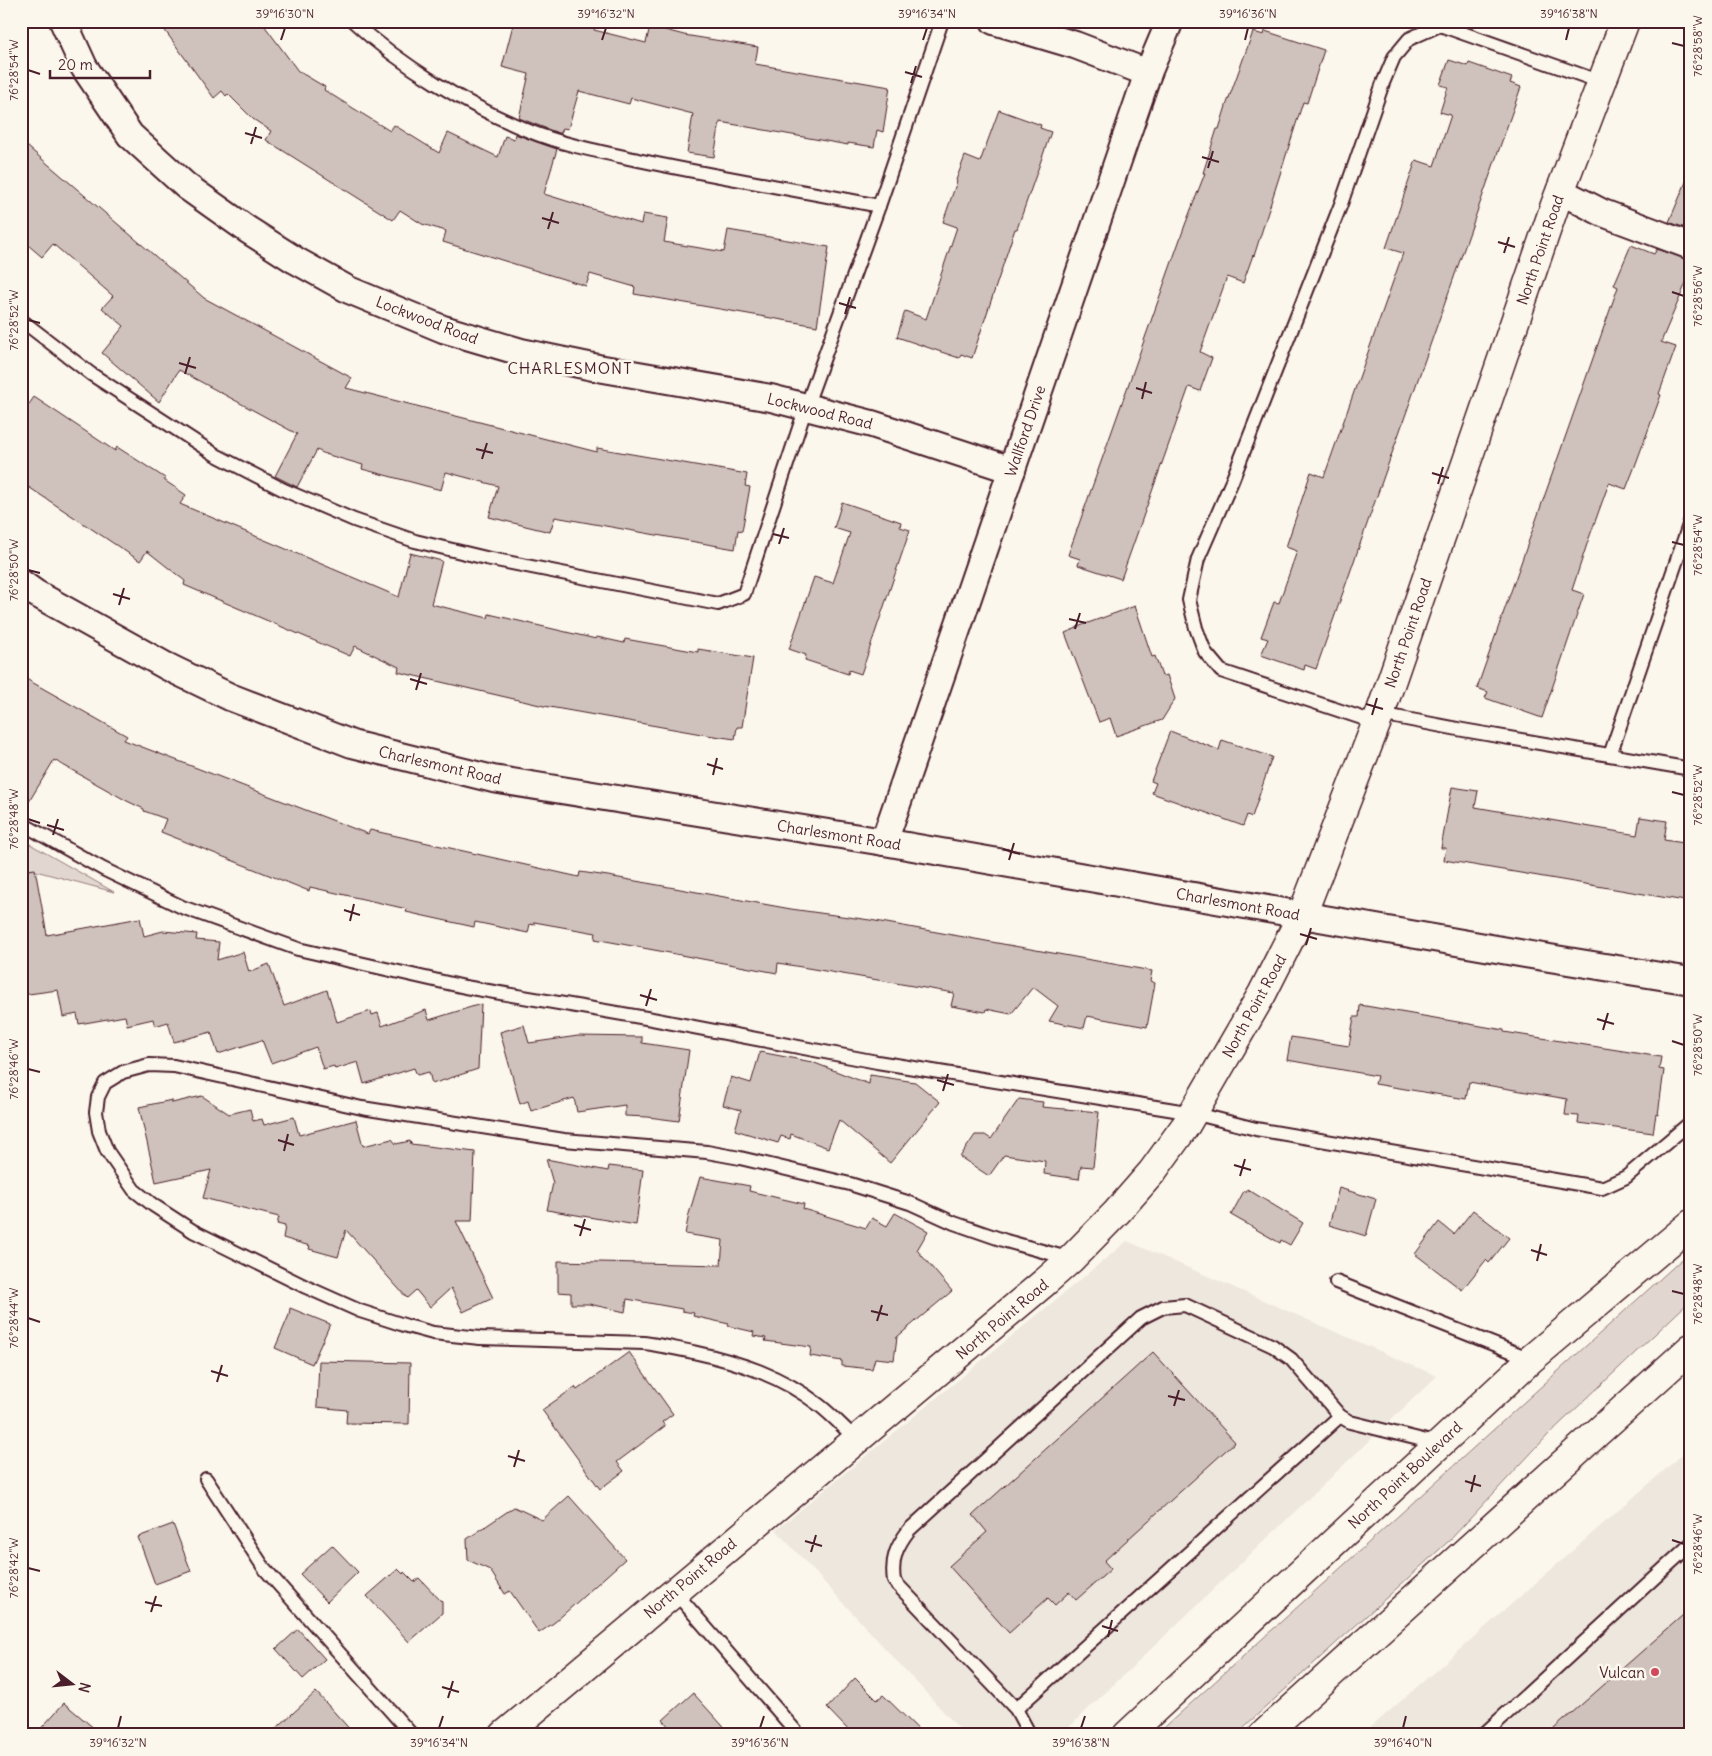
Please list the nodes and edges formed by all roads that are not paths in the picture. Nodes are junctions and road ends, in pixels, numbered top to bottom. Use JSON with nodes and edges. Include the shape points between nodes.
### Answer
{"nodes":[{"id":1,"x":63,"y":21,"type":"edge"},
{"id":2,"x":353,"y":21,"type":"edge"},
{"id":3,"x":942,"y":21,"type":"edge"},
{"id":4,"x":994,"y":21,"type":"edge"},
{"id":5,"x":1170,"y":21,"type":"edge"},
{"id":6,"x":1625,"y":21,"type":"edge"},
{"id":7,"x":1148,"y":73,"type":"junction"},
{"id":8,"x":1601,"y":82,"type":"junction"},
{"id":9,"x":1560,"y":191,"type":"junction"},
{"id":10,"x":879,"y":206,"type":"junction"},
{"id":11,"x":1691,"y":246,"type":"edge"},
{"id":12,"x":21,"y":320,"type":"edge"},
{"id":13,"x":806,"y":407,"type":"junction"},
{"id":14,"x":1012,"y":470,"type":"junction"},
{"id":15,"x":1691,"y":519,"type":"edge"},
{"id":16,"x":21,"y":583,"type":"edge"},
{"id":17,"x":1378,"y":718,"type":"junction"},
{"id":18,"x":1610,"y":754,"type":"junction"},
{"id":19,"x":1691,"y":769,"type":"edge"},
{"id":20,"x":21,"y":823,"type":"edge"},
{"id":21,"x":884,"y":842,"type":"junction"},
{"id":22,"x":1302,"y":915,"type":"junction"},
{"id":23,"x":1691,"y":981,"type":"edge"},
{"id":24,"x":1192,"y":1113,"type":"junction"},
{"id":25,"x":1691,"y":1122,"type":"edge"},
{"id":26,"x":1691,"y":1224,"type":"edge"},
{"id":27,"x":1071,"y":1259,"type":"junction"},
{"id":28,"x":1336,"y":1282,"type":"dead end"},
{"id":29,"x":1691,"y":1348,"type":"edge"},
{"id":30,"x":1531,"y":1359,"type":"junction"},
{"id":31,"x":1340,"y":1416,"type":"junction"},
{"id":32,"x":856,"y":1439,"type":"junction"},
{"id":33,"x":1439,"y":1444,"type":"junction"},
{"id":34,"x":206,"y":1479,"type":"dead end"},
{"id":35,"x":1691,"y":1544,"type":"edge"},
{"id":36,"x":674,"y":1591,"type":"junction"},
{"id":37,"x":1016,"y":1709,"type":"junction"},
{"id":38,"x":412,"y":1735,"type":"edge"},
{"id":39,"x":504,"y":1735,"type":"edge"},
{"id":40,"x":799,"y":1735,"type":"edge"},
{"id":41,"x":1030,"y":1735,"type":"edge"},
{"id":42,"x":1127,"y":1735,"type":"edge"},
{"id":43,"x":1263,"y":1735,"type":"edge"},
{"id":44,"x":1483,"y":1735,"type":"edge"}],
"edges":[{"from":1,"to":13,"type":"street","name":"Lockwood Road","via":[[84,67],[130,136],[186,186],[241,225],[349,290],[443,329],[521,352]]},
{"from":2,"to":10,"type":"lane","via":[[394,57],[452,92],[530,131],[581,147],[664,166]]},
{"from":3,"to":10,"type":"lane"},
{"from":4,"to":7,"type":"street","via":[[1075,45]]},
{"from":5,"to":7,"type":"street","name":"Wallford Drive"},
{"from":6,"to":8,"type":"street","name":"North Point Road"},
{"from":7,"to":14,"type":"street","name":"Wallford Drive"},
{"from":8,"to":9,"type":"street","name":"North Point Road"},
{"from":8,"to":17,"type":"lane","via":[[1440,25],[1409,39],[1394,57],[1383,83],[1341,204],[1198,559],[1189,600],[1205,652],[1221,671]]},
{"from":9,"to":11,"type":"street","via":[[1603,213]]},
{"from":9,"to":17,"type":"street","name":"North Point Road"},
{"from":10,"to":13,"type":"lane"},
{"from":12,"to":13,"type":"lane","via":[[91,374],[216,455],[284,490],[354,520],[415,541],[486,558],[718,604],[744,594]]},
{"from":13,"to":14,"type":"street","name":"Lockwood Road","via":[[872,424]]},
{"from":14,"to":21,"type":"street","name":"Wallford Drive"},
{"from":15,"to":18,"type":"lane"},
{"from":16,"to":21,"type":"street","name":"Charlesmont Road","via":[[166,666],[230,697],[352,744],[493,779]]},
{"from":17,"to":18,"type":"lane"},
{"from":17,"to":22,"type":"street","name":"North Point Road"},
{"from":18,"to":19,"type":"lane"},
{"from":20,"to":24,"type":"lane","via":[[103,869],[182,907],[298,949],[465,987],[877,1062]]},
{"from":21,"to":22,"type":"street","name":"Charlesmont Road"},
{"from":22,"to":23,"type":"street","name":"Charlesmont Road"},
{"from":22,"to":24,"type":"street","name":"North Point Road","via":[[1257,1002]]},
{"from":24,"to":25,"type":"lane","via":[[1256,1129],[1602,1188],[1626,1177]]},
{"from":24,"to":27,"type":"street","name":"North Point Road","via":[[1152,1172]]},
{"from":26,"to":30,"type":"street","name":"North Point Boulevard"},
{"from":27,"to":32,"type":"street","name":"North Point Road"},
{"from":27,"to":32,"type":"lane","via":[[971,1229],[910,1203],[850,1184],[707,1152],[564,1140],[362,1108],[174,1066],[149,1065],[123,1072],[105,1083],[98,1097],[99,1131],[107,1151],[134,1190],[193,1231],[306,1287],[360,1311],[433,1333],[480,1338],[658,1344],[716,1357],[758,1370],[782,1382],[819,1405]]},
{"from":28,"to":30,"type":"lane"},
{"from":29,"to":43,"type":"street"},
{"from":30,"to":33,"type":"street","name":"North Point Boulevard"},
{"from":31,"to":33,"type":"lane","via":[[1350,1422]]},
{"from":31,"to":37,"type":"lane"},
{"from":31,"to":37,"type":"lane","via":[[1291,1359],[1273,1346],[1185,1305],[1163,1307],[1141,1318],[909,1530],[899,1544],[892,1566],[894,1581]]},
{"from":32,"to":36,"type":"street","name":"North Point Road"},
{"from":33,"to":42,"type":"street","name":"North Point Boulevard"},
{"from":34,"to":38,"type":"lane","via":[[264,1568]]},
{"from":35,"to":44,"type":"lane"},
{"from":36,"to":39,"type":"street","name":"North Point Road"},
{"from":36,"to":40,"type":"lane"},
{"from":37,"to":41,"type":"lane"}]}
